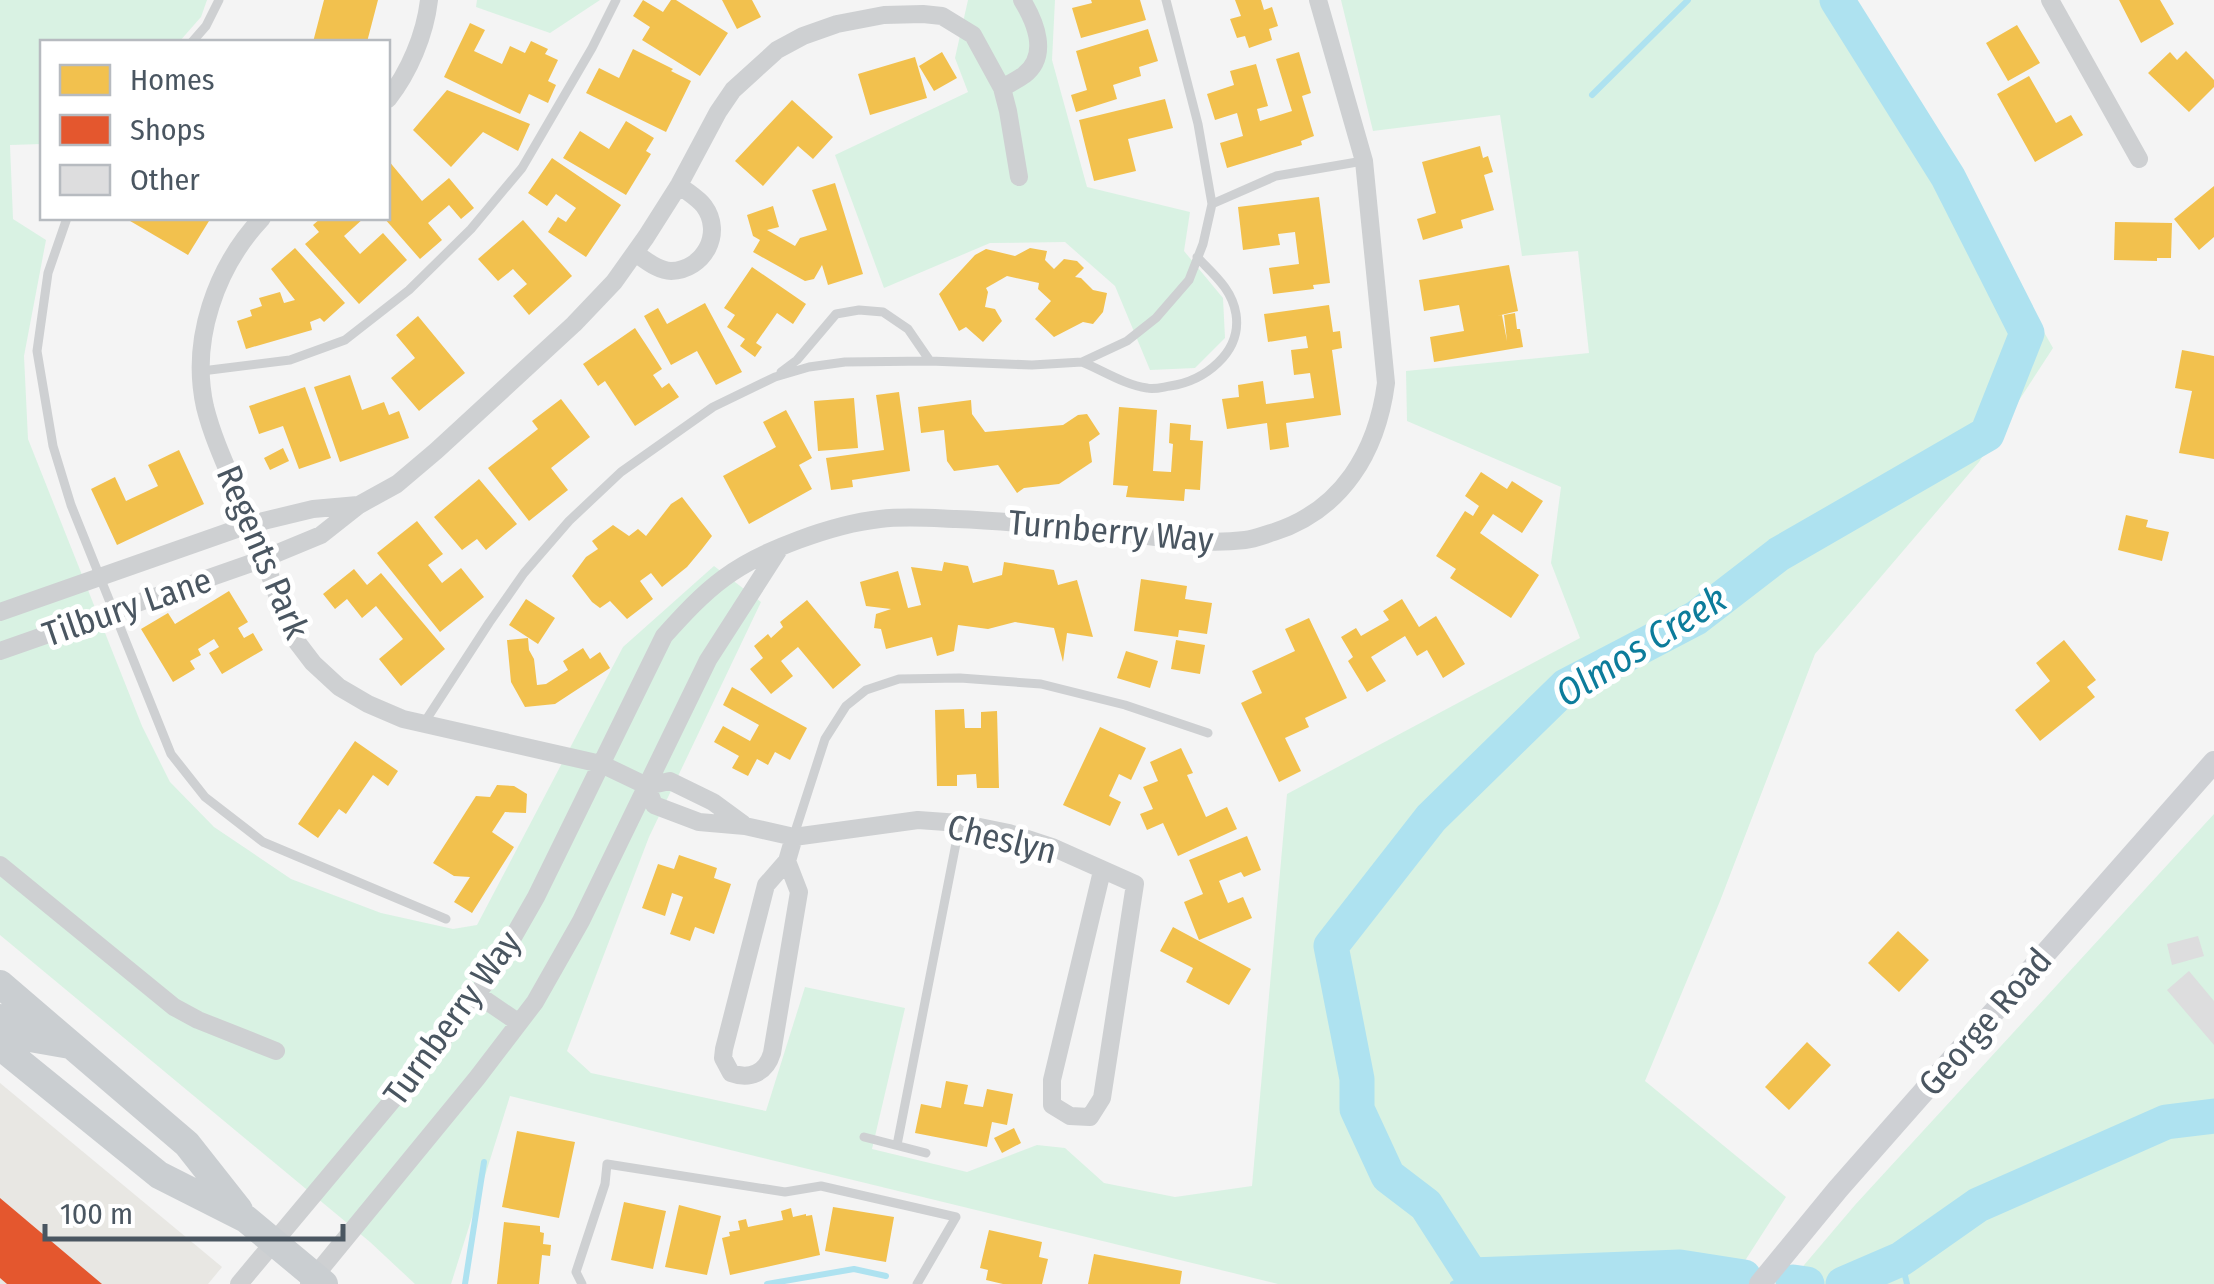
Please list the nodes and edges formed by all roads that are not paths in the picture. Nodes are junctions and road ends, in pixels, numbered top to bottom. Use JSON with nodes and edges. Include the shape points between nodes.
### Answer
{"nodes":[{"id":1,"x":220,"y":0,"type":"edge"},
{"id":2,"x":429,"y":0,"type":"edge"},
{"id":3,"x":616,"y":0,"type":"edge"},
{"id":4,"x":1022,"y":0,"type":"edge"},
{"id":5,"x":1166,"y":0,"type":"edge"},
{"id":6,"x":1318,"y":0,"type":"edge"},
{"id":7,"x":2050,"y":0,"type":"edge"},
{"id":8,"x":947,"y":8,"type":"edge"},
{"id":9,"x":194,"y":40,"type":"edge"},
{"id":10,"x":1002,"y":88,"type":"junction"},
{"id":11,"x":390,"y":97,"type":"edge"},
{"id":12,"x":2139,"y":160,"type":"dead end"},
{"id":13,"x":1364,"y":161,"type":"junction"},
{"id":14,"x":1019,"y":177,"type":"dead end"},
{"id":15,"x":679,"y":185,"type":"junction"},
{"id":16,"x":1212,"y":204,"type":"junction"},
{"id":17,"x":66,"y":220,"type":"edge"},
{"id":18,"x":260,"y":220,"type":"edge"},
{"id":19,"x":635,"y":252,"type":"junction"},
{"id":20,"x":1198,"y":258,"type":"junction"},
{"id":21,"x":930,"y":361,"type":"junction"},
{"id":22,"x":1082,"y":362,"type":"junction"},
{"id":23,"x":200,"y":371,"type":"junction"},
{"id":24,"x":775,"y":377,"type":"junction"},
{"id":25,"x":359,"y":505,"type":"junction"},
{"id":26,"x":251,"y":524,"type":"junction"},
{"id":27,"x":782,"y":547,"type":"junction"},
{"id":28,"x":264,"y":560,"type":"junction"},
{"id":29,"x":98,"y":576,"type":"junction"},
{"id":30,"x":0,"y":612,"type":"edge"},
{"id":31,"x":113,"y":612,"type":"junction"},
{"id":32,"x":0,"y":650,"type":"edge"},
{"id":33,"x":424,"y":724,"type":"junction"},
{"id":34,"x":1208,"y":732,"type":"dead end"},
{"id":35,"x":2214,"y":762,"type":"edge"},
{"id":36,"x":601,"y":764,"type":"junction"},
{"id":37,"x":647,"y":786,"type":"junction"},
{"id":38,"x":960,"y":823,"type":"junction"},
{"id":39,"x":745,"y":826,"type":"junction"},
{"id":40,"x":794,"y":837,"type":"junction"},
{"id":41,"x":787,"y":861,"type":"junction"},
{"id":42,"x":0,"y":865,"type":"edge"},
{"id":43,"x":1102,"y":870,"type":"junction"},
{"id":44,"x":446,"y":920,"type":"dead end"},
{"id":45,"x":0,"y":984,"type":"edge"},
{"id":46,"x":478,"y":995,"type":"junction"},
{"id":47,"x":0,"y":1018,"type":"edge"},
{"id":48,"x":520,"y":1023,"type":"junction"},
{"id":49,"x":71,"y":1045,"type":"junction"},
{"id":50,"x":0,"y":1046,"type":"edge"},
{"id":51,"x":276,"y":1050,"type":"dead end"},
{"id":52,"x":864,"y":1136,"type":"dead end"},
{"id":53,"x":896,"y":1145,"type":"junction"},
{"id":54,"x":926,"y":1153,"type":"dead end"},
{"id":55,"x":246,"y":1220,"type":"junction"},
{"id":56,"x":274,"y":1243,"type":"junction"},
{"id":57,"x":315,"y":1281,"type":"edge"},
{"id":58,"x":240,"y":1284,"type":"edge"},
{"id":59,"x":582,"y":1284,"type":"edge"},
{"id":60,"x":917,"y":1284,"type":"edge"},
{"id":61,"x":1760,"y":1284,"type":"edge"}],
"edges":[{"from":1,"to":9,"type":"lane"},
{"from":2,"to":11,"type":"street","via":[[414,57]]},
{"from":3,"to":23,"type":"lane","via":[[522,168],[409,290],[345,340],[290,360]]},
{"from":4,"to":10,"type":"street","via":[[1034,20],[1037,58]]},
{"from":5,"to":16,"type":"lane"},
{"from":6,"to":13,"type":"street","name":"Turnberry Way"},
{"from":7,"to":12,"type":"street"},
{"from":8,"to":10,"type":"street","via":[[973,35]]},
{"from":8,"to":15,"type":"street","name":"Tilbury Lane","via":[[837,24],[777,50],[733,90]]},
{"from":10,"to":14,"type":"street"},
{"from":13,"to":16,"type":"lane","via":[[1276,176]]},
{"from":13,"to":27,"type":"street","name":"Turnberry Way","via":[[1386,383],[1364,457],[1322,508],[1248,540],[1206,542],[1023,521],[882,518]]},
{"from":15,"to":19,"type":"street","name":"Tilbury Lane"},
{"from":15,"to":19,"type":"street","via":[[710,218],[707,252],[672,271]]},
{"from":16,"to":20,"type":"lane"},
{"from":17,"to":29,"type":"lane","via":[[48,274],[37,351],[53,446]]},
{"from":18,"to":23,"type":"street","name":"Regents Park","via":[[229,259],[212,299]]},
{"from":19,"to":25,"type":"street","name":"Tilbury Lane","via":[[574,324],[436,452]]},
{"from":20,"to":22,"type":"lane","via":[[1156,318]]},
{"from":20,"to":22,"type":"lane","via":[[1227,288],[1237,319],[1222,361],[1202,377],[1149,389]]},
{"from":21,"to":22,"type":"lane"},
{"from":21,"to":24,"type":"lane","via":[[845,362]]},
{"from":21,"to":24,"type":"lane","via":[[908,328],[883,312],[859,310],[836,314]]},
{"from":23,"to":26,"type":"street","name":"Regents Park","via":[[218,444]]},
{"from":24,"to":33,"type":"lane","via":[[682,429],[621,472],[569,521],[506,598]]},
{"from":25,"to":26,"type":"street","name":"Tilbury Lane"},
{"from":25,"to":28,"type":"street","name":"Tilbury Lane","via":[[320,535]]},
{"from":26,"to":28,"type":"street","name":"Regents Park"},
{"from":26,"to":29,"type":"street","name":"Tilbury Lane"},
{"from":27,"to":36,"type":"street","name":"Turnberry Way","via":[[727,575],[664,636]]},
{"from":27,"to":37,"type":"street","name":"Turnberry Way","via":[[708,660]]},
{"from":28,"to":31,"type":"street","name":"Tilbury Lane"},
{"from":28,"to":33,"type":"street","name":"Regents Park","via":[[312,663],[368,704]]},
{"from":29,"to":30,"type":"street","name":"Tilbury Lane"},
{"from":29,"to":31,"type":"lane"},
{"from":31,"to":32,"type":"street","name":"Tilbury Lane"},
{"from":31,"to":44,"type":"lane","via":[[171,754],[205,797],[264,842]]},
{"from":33,"to":36,"type":"street","name":"Regents Park"},
{"from":34,"to":40,"type":"lane","via":[[1042,684],[899,679],[866,690],[824,739]]},
{"from":35,"to":61,"type":"street","name":"George Road"},
{"from":36,"to":37,"type":"street","name":"Regents Park"},
{"from":36,"to":46,"type":"street","name":"Turnberry Way","via":[[536,897]]},
{"from":37,"to":39,"type":"street","name":"Cheslyn","via":[[670,780]]},
{"from":37,"to":39,"type":"street","name":"Cheslyn","via":[[654,805],[699,822]]},
{"from":37,"to":48,"type":"street","name":"Turnberry Way","via":[[581,921]]},
{"from":38,"to":40,"type":"street","name":"Cheslyn","via":[[918,820]]},
{"from":38,"to":43,"type":"street","name":"Cheslyn","via":[[1052,847]]},
{"from":38,"to":53,"type":"lane"},
{"from":39,"to":40,"type":"street","name":"Cheslyn"},
{"from":40,"to":41,"type":"street"},
{"from":41,"to":41,"type":"street","via":[[766,885],[722,1058],[743,1078],[769,1064],[772,1053],[800,892]]},
{"from":42,"to":51,"type":"street","via":[[174,1007]]},
{"from":43,"to":43,"type":"street","name":"Cheslyn","via":[[1135,884],[1102,1098],[1090,1117],[1070,1116],[1052,1105],[1052,1080]]},
{"from":45,"to":49,"type":"main road"},
{"from":46,"to":48,"type":"street"},
{"from":46,"to":56,"type":"street","name":"Turnberry Way"},
{"from":47,"to":49,"type":"main road","via":[[30,1038]]},
{"from":48,"to":57,"type":"street","name":"Turnberry Way"},
{"from":49,"to":55,"type":"main road","via":[[188,1144]]},
{"from":50,"to":55,"type":"main road","via":[[159,1175]]},
{"from":52,"to":53,"type":"lane"},
{"from":53,"to":54,"type":"lane"},
{"from":55,"to":56,"type":"main road"},
{"from":56,"to":57,"type":"main road"},
{"from":56,"to":58,"type":"street","name":"Turnberry Way"},
{"from":59,"to":60,"type":"lane","via":[[576,1272],[607,1164],[785,1192],[821,1186],[956,1218]]}]}
